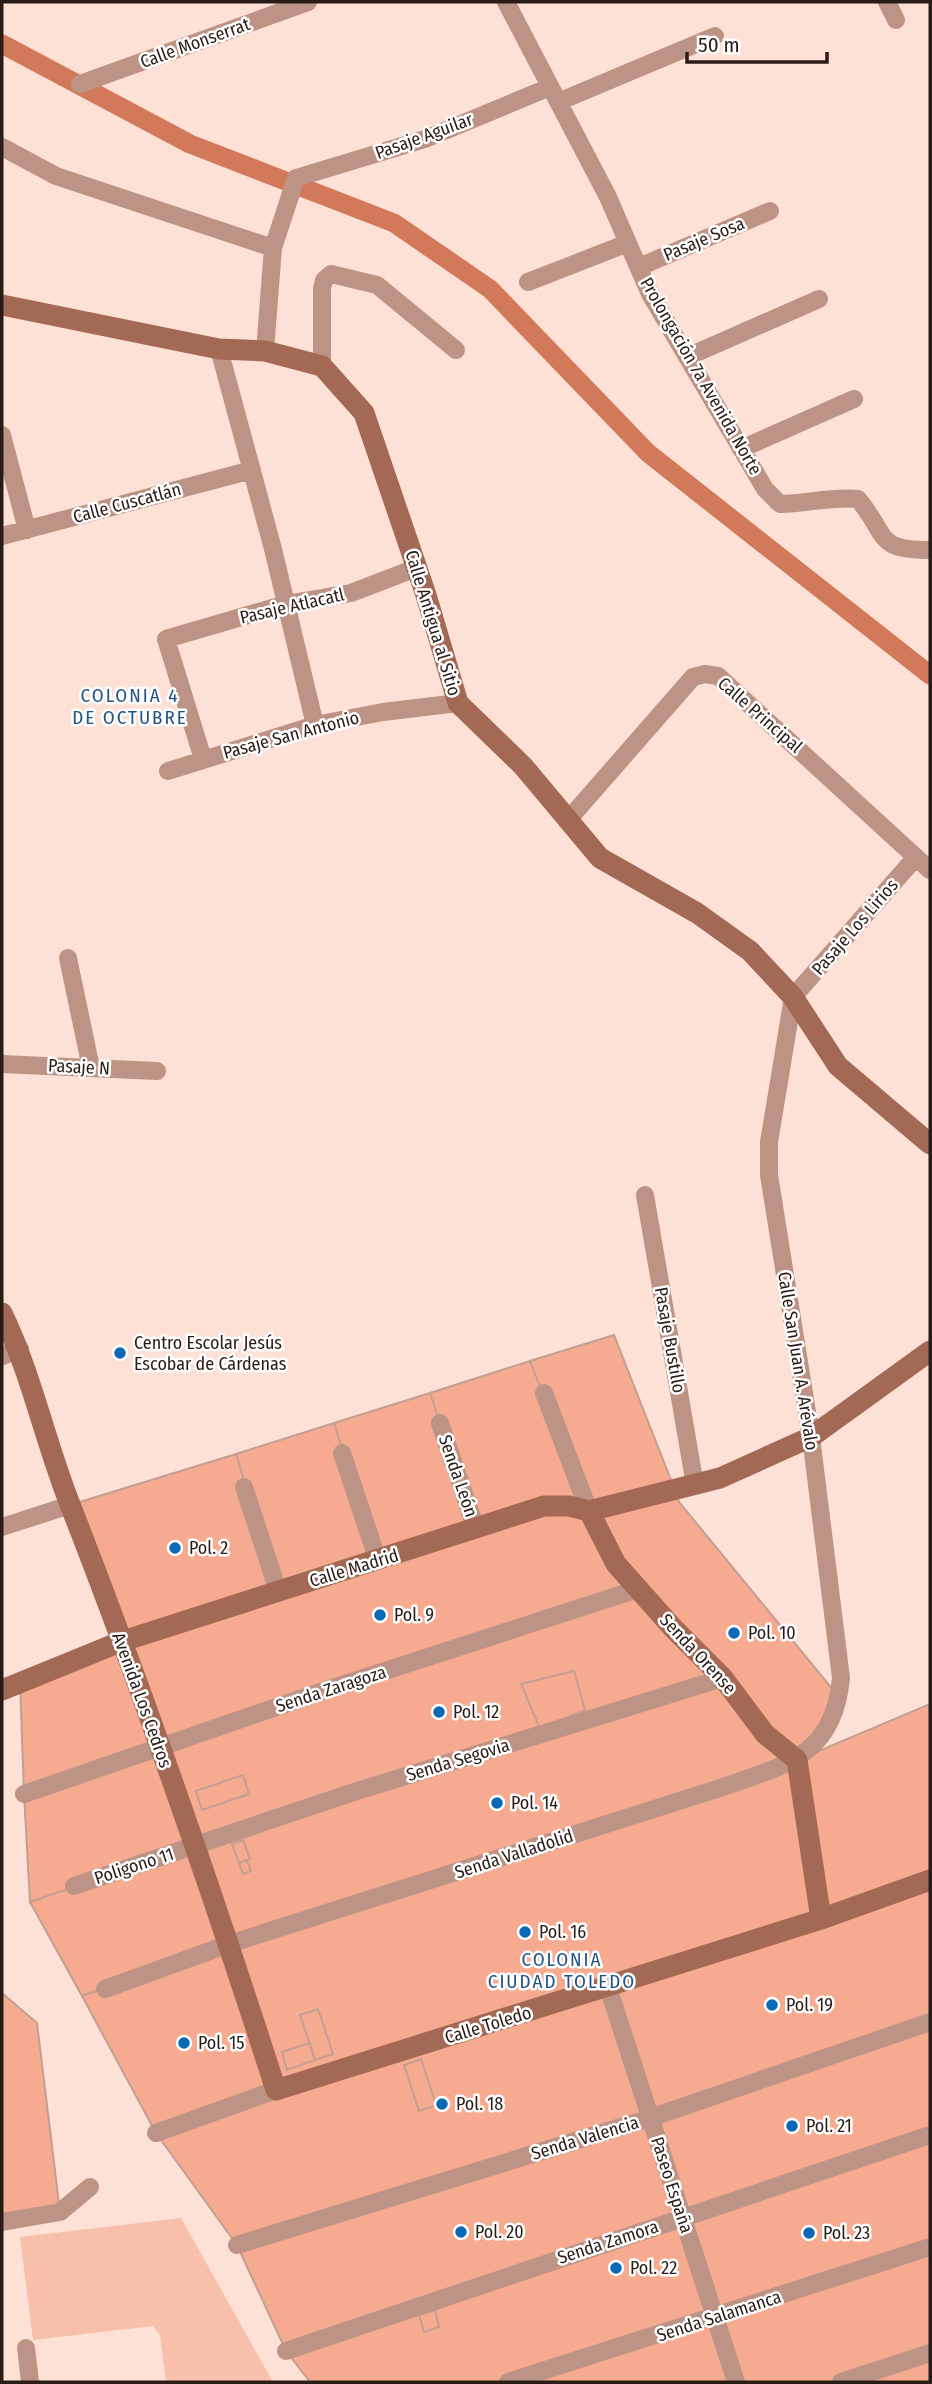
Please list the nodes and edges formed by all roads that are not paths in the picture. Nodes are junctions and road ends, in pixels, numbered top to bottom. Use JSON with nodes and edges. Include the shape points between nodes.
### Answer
{"nodes":[{"id":1,"x":309,"y":2,"type":"edge"},
{"id":2,"x":506,"y":2,"type":"edge"},
{"id":3,"x":887,"y":2,"type":"edge"},
{"id":4,"x":895,"y":20,"type":"dead end"},
{"id":5,"x":715,"y":36,"type":"dead end"},
{"id":6,"x":80,"y":84,"type":"dead end"},
{"id":7,"x":554,"y":94,"type":"junction"},
{"id":8,"x":2,"y":147,"type":"edge"},
{"id":9,"x":770,"y":211,"type":"dead end"},
{"id":10,"x":628,"y":243,"type":"junction"},
{"id":11,"x":273,"y":248,"type":"junction"},
{"id":12,"x":639,"y":267,"type":"junction"},
{"id":13,"x":528,"y":282,"type":"dead end"},
{"id":14,"x":819,"y":299,"type":"dead end"},
{"id":15,"x":2,"y":305,"type":"edge"},
{"id":16,"x":219,"y":349,"type":"junction"},
{"id":17,"x":456,"y":350,"type":"dead end"},
{"id":18,"x":265,"y":351,"type":"junction"},
{"id":19,"x":687,"y":357,"type":"junction"},
{"id":20,"x":322,"y":366,"type":"junction"},
{"id":21,"x":854,"y":399,"type":"dead end"},
{"id":22,"x":2,"y":435,"type":"edge"},
{"id":23,"x":741,"y":449,"type":"junction"},
{"id":24,"x":252,"y":470,"type":"junction"},
{"id":25,"x":27,"y":530,"type":"junction"},
{"id":26,"x":2,"y":536,"type":"edge"},
{"id":27,"x":930,"y":550,"type":"edge"},
{"id":28,"x":416,"y":568,"type":"junction"},
{"id":29,"x":286,"y":604,"type":"junction"},
{"id":30,"x":458,"y":703,"type":"junction"},
{"id":31,"x":315,"y":725,"type":"junction"},
{"id":32,"x":203,"y":759,"type":"junction"},
{"id":33,"x":169,"y":771,"type":"dead end"},
{"id":34,"x":568,"y":820,"type":"junction"},
{"id":35,"x":916,"y":857,"type":"junction"},
{"id":36,"x":930,"y":870,"type":"edge"},
{"id":37,"x":68,"y":958,"type":"dead end"},
{"id":38,"x":793,"y":997,"type":"junction"},
{"id":39,"x":2,"y":1064,"type":"edge"},
{"id":40,"x":91,"y":1068,"type":"junction"},
{"id":41,"x":157,"y":1071,"type":"dead end"},
{"id":42,"x":930,"y":1144,"type":"edge"},
{"id":43,"x":645,"y":1195,"type":"dead end"},
{"id":44,"x":2,"y":1312,"type":"edge"},
{"id":45,"x":930,"y":1345,"type":"edge"},
{"id":46,"x":930,"y":1351,"type":"edge"},
{"id":47,"x":11,"y":1353,"type":"edge"},
{"id":48,"x":930,"y":1363,"type":"edge"},
{"id":49,"x":544,"y":1393,"type":"dead end"},
{"id":50,"x":440,"y":1423,"type":"dead end"},
{"id":51,"x":811,"y":1437,"type":"junction"},
{"id":52,"x":342,"y":1453,"type":"dead end"},
{"id":53,"x":695,"y":1485,"type":"junction"},
{"id":54,"x":244,"y":1487,"type":"dead end"},
{"id":55,"x":70,"y":1505,"type":"junction"},
{"id":56,"x":589,"y":1511,"type":"junction"},
{"id":57,"x":2,"y":1527,"type":"edge"},
{"id":58,"x":476,"y":1529,"type":"junction"},
{"id":59,"x":378,"y":1561,"type":"junction"},
{"id":60,"x":638,"y":1589,"type":"junction"},
{"id":61,"x":278,"y":1591,"type":"junction"},
{"id":62,"x":120,"y":1642,"type":"junction"},
{"id":63,"x":723,"y":1678,"type":"junction"},
{"id":64,"x":2,"y":1690,"type":"edge"},
{"id":65,"x":159,"y":1746,"type":"junction"},
{"id":66,"x":797,"y":1760,"type":"junction"},
{"id":67,"x":24,"y":1794,"type":"dead end"},
{"id":68,"x":193,"y":1846,"type":"junction"},
{"id":69,"x":930,"y":1880,"type":"edge"},
{"id":70,"x":74,"y":1886,"type":"dead end"},
{"id":71,"x":821,"y":1919,"type":"junction"},
{"id":72,"x":229,"y":1944,"type":"junction"},
{"id":73,"x":608,"y":1987,"type":"junction"},
{"id":74,"x":106,"y":1989,"type":"dead end"},
{"id":75,"x":930,"y":2022,"type":"edge"},
{"id":76,"x":276,"y":2090,"type":"junction"},
{"id":77,"x":650,"y":2118,"type":"junction"},
{"id":78,"x":156,"y":2133,"type":"dead end"},
{"id":79,"x":930,"y":2135,"type":"edge"},
{"id":80,"x":90,"y":2187,"type":"dead end"},
{"id":81,"x":682,"y":2218,"type":"junction"},
{"id":82,"x":2,"y":2222,"type":"edge"},
{"id":83,"x":237,"y":2245,"type":"dead end"},
{"id":84,"x":930,"y":2247,"type":"edge"},
{"id":85,"x":714,"y":2318,"type":"junction"},
{"id":86,"x":26,"y":2348,"type":"dead end"},
{"id":87,"x":286,"y":2351,"type":"dead end"},
{"id":88,"x":930,"y":2353,"type":"edge"},
{"id":89,"x":30,"y":2382,"type":"edge"},
{"id":90,"x":508,"y":2382,"type":"edge"},
{"id":91,"x":736,"y":2382,"type":"edge"},
{"id":92,"x":841,"y":2382,"type":"edge"}],
"edges":[{"from":1,"to":6,"type":"street","name":"Calle Monserrat"},
{"from":2,"to":7,"type":"street","name":"Prolongación 7a Avenida Norte"},
{"from":3,"to":4,"type":"street"},
{"from":5,"to":7,"type":"street","name":"Pasaje Aguilar"},
{"from":7,"to":10,"type":"street","name":"Prolongación 7a Avenida Norte"},
{"from":7,"to":11,"type":"street","name":"Pasaje Aguilar","via":[[296,178]]},
{"from":8,"to":11,"type":"street","via":[[56,176]]},
{"from":9,"to":12,"type":"street","name":"Pasaje Sosa"},
{"from":10,"to":12,"type":"street","name":"Prolongación 7a Avenida Norte"},
{"from":10,"to":13,"type":"street"},
{"from":11,"to":18,"type":"street"},
{"from":12,"to":19,"type":"street","name":"Prolongación 7a Avenida Norte"},
{"from":14,"to":19,"type":"street"},
{"from":15,"to":16,"type":"street"},
{"from":16,"to":18,"type":"street"},
{"from":16,"to":24,"type":"street"},
{"from":17,"to":20,"type":"street","via":[[377,285],[331,274],[322,289]]},
{"from":18,"to":20,"type":"street"},
{"from":19,"to":23,"type":"street","name":"Prolongación 7a Avenida Norte"},
{"from":20,"to":28,"type":"street","name":"Calle Antigua al Sitio","via":[[364,413]]},
{"from":21,"to":23,"type":"street"},
{"from":22,"to":25,"type":"street"},
{"from":23,"to":27,"type":"street","name":"Prolongación 7a Avenida Norte","via":[[765,489],[780,504],[858,499],[887,542],[899,550]]},
{"from":24,"to":25,"type":"street","name":"Calle Cuscatlán"},
{"from":24,"to":29,"type":"street"},
{"from":25,"to":26,"type":"street","name":"Calle Cuscatlán"},
{"from":28,"to":29,"type":"street","name":"Pasaje Atlacatl","via":[[351,593]]},
{"from":28,"to":30,"type":"street","name":"Calle Antigua al Sitio"},
{"from":29,"to":31,"type":"street"},
{"from":29,"to":32,"type":"street","name":"Pasaje Atlacatl","via":[[166,639]]},
{"from":30,"to":31,"type":"street","name":"Pasaje San Antonio"},
{"from":30,"to":34,"type":"street","name":"Calle Antigua al Sitio","via":[[523,766]]},
{"from":31,"to":32,"type":"street","name":"Pasaje San Antonio"},
{"from":32,"to":33,"type":"street","name":"Pasaje San Antonio"},
{"from":34,"to":35,"type":"street","name":"Calle Principal","via":[[693,677],[705,674],[718,676]]},
{"from":34,"to":38,"type":"street","name":"Calle Antigua al Sitio","via":[[600,858],[697,913],[750,951]]},
{"from":35,"to":36,"type":"street","name":"Calle Principal"},
{"from":35,"to":38,"type":"street","name":"Pasaje Los Lirios"},
{"from":37,"to":40,"type":"street"},
{"from":38,"to":42,"type":"street","name":"Calle Antigua al Sitio","via":[[838,1066]]},
{"from":38,"to":51,"type":"street","name":"Calle San Juan A. Arévalo","via":[[769,1142],[769,1175]]},
{"from":39,"to":40,"type":"street","name":"Pasaje N"},
{"from":40,"to":41,"type":"street","name":"Pasaje N"},
{"from":43,"to":53,"type":"street","name":"Pasaje Bustillo"},
{"from":44,"to":47,"type":"street","name":"Avenida Los Cedros"},
{"from":45,"to":46,"type":"street"},
{"from":46,"to":48,"type":"street"},
{"from":46,"to":51,"type":"street"},
{"from":47,"to":55,"type":"street","name":"Avenida Los Cedros"},
{"from":49,"to":56,"type":"street","name":"Senda Orense"},
{"from":50,"to":58,"type":"street","name":"Senda León"},
{"from":51,"to":53,"type":"street"},
{"from":51,"to":66,"type":"street","name":"Calle San Juan A. Arévalo","via":[[841,1678],[830,1725]]},
{"from":52,"to":59,"type":"street"},
{"from":53,"to":56,"type":"street"},
{"from":54,"to":61,"type":"street"},
{"from":55,"to":57,"type":"street"},
{"from":55,"to":62,"type":"street","name":"Avenida Los Cedros"},
{"from":56,"to":58,"type":"street","name":"Calle Madrid","via":[[544,1506]]},
{"from":56,"to":60,"type":"street","name":"Senda Orense","via":[[616,1564]]},
{"from":58,"to":59,"type":"street","name":"Calle Madrid"},
{"from":59,"to":61,"type":"street","name":"Calle Madrid"},
{"from":60,"to":63,"type":"street","name":"Senda Orense"},
{"from":60,"to":65,"type":"street","name":"Senda Zaragoza"},
{"from":61,"to":62,"type":"street","name":"Calle Madrid"},
{"from":62,"to":64,"type":"street","name":"Calle Madrid"},
{"from":62,"to":65,"type":"street","name":"Avenida Los Cedros"},
{"from":63,"to":66,"type":"street","name":"Senda Orense","via":[[765,1734]]},
{"from":63,"to":68,"type":"street","name":"Senda Segovia"},
{"from":65,"to":67,"type":"street","name":"Senda Zaragoza"},
{"from":65,"to":68,"type":"street","name":"Avenida Los Cedros"},
{"from":66,"to":71,"type":"street"},
{"from":66,"to":72,"type":"street","name":"Senda Valladolid"},
{"from":68,"to":70,"type":"street","name":"Poligono 11"},
{"from":68,"to":72,"type":"street","name":"Avenida Los Cedros"},
{"from":69,"to":71,"type":"street","name":"Calle Toledo"},
{"from":71,"to":73,"type":"street","name":"Calle Toledo"},
{"from":72,"to":74,"type":"street","name":"Senda Valladolid"},
{"from":72,"to":76,"type":"street","name":"Avenida Los Cedros"},
{"from":73,"to":76,"type":"street","name":"Calle Toledo"},
{"from":73,"to":77,"type":"street","name":"Paseo España"},
{"from":75,"to":77,"type":"street","name":"Senda Valencia"},
{"from":76,"to":78,"type":"street","name":"Calle Toledo"},
{"from":77,"to":81,"type":"street","name":"Paseo España"},
{"from":77,"to":83,"type":"street","name":"Senda Valencia"},
{"from":79,"to":81,"type":"street","name":"Senda Zamora"},
{"from":80,"to":82,"type":"street","via":[[60,2211]]},
{"from":81,"to":85,"type":"street","name":"Paseo España"},
{"from":81,"to":87,"type":"street","name":"Senda Zamora"},
{"from":84,"to":85,"type":"street","name":"Senda Salamanca"},
{"from":85,"to":90,"type":"street","name":"Senda Salamanca"},
{"from":85,"to":91,"type":"street","name":"Paseo España"},
{"from":86,"to":89,"type":"street"},
{"from":88,"to":92,"type":"street"}]}
